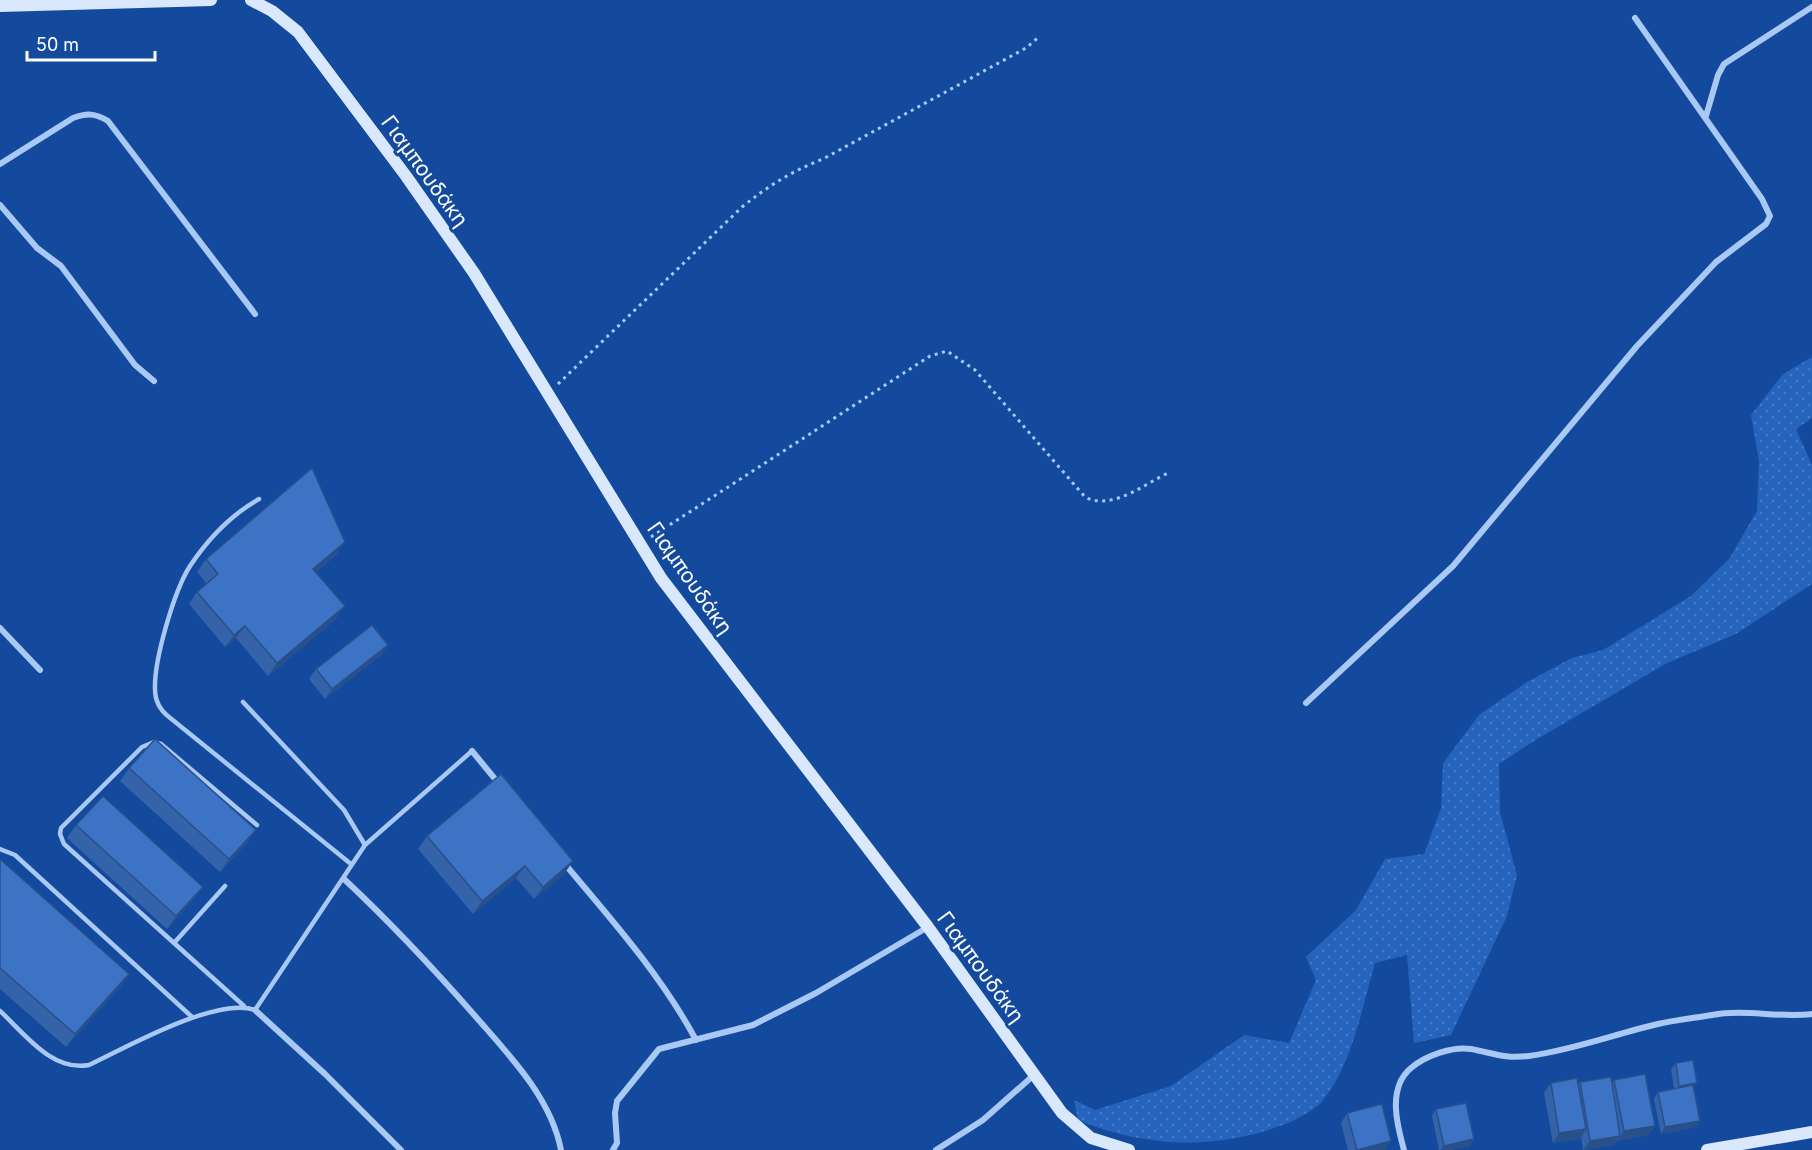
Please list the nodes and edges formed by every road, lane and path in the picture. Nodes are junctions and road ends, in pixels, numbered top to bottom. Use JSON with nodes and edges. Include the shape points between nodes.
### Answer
{"nodes":[{"id":1,"x":211,"y":0,"type":"edge"},
{"id":2,"x":251,"y":0,"type":"edge"},
{"id":3,"x":0,"y":6,"type":"edge"},
{"id":4,"x":1812,"y":7,"type":"edge"},
{"id":5,"x":1635,"y":18,"type":"dead end"},
{"id":6,"x":1040,"y":36,"type":"dead end"},
{"id":7,"x":1706,"y":116,"type":"junction"},
{"id":8,"x":0,"y":164,"type":"edge"},
{"id":9,"x":0,"y":205,"type":"edge"},
{"id":10,"x":255,"y":314,"type":"dead end"},
{"id":11,"x":154,"y":381,"type":"dead end"},
{"id":12,"x":548,"y":393,"type":"junction"},
{"id":13,"x":1167,"y":473,"type":"dead end"},
{"id":14,"x":259,"y":500,"type":"dead end"},
{"id":15,"x":641,"y":544,"type":"junction"},
{"id":16,"x":0,"y":628,"type":"edge"},
{"id":17,"x":40,"y":670,"type":"dead end"},
{"id":18,"x":243,"y":702,"type":"dead end"},
{"id":19,"x":1306,"y":703,"type":"dead end"},
{"id":20,"x":472,"y":751,"type":"joint"},
{"id":21,"x":507,"y":794,"type":"edge"},
{"id":22,"x":257,"y":825,"type":"dead end"},
{"id":23,"x":365,"y":845,"type":"junction"},
{"id":24,"x":0,"y":849,"type":"edge"},
{"id":25,"x":557,"y":854,"type":"edge"},
{"id":26,"x":351,"y":864,"type":"junction"},
{"id":27,"x":344,"y":879,"type":"junction"},
{"id":28,"x":225,"y":886,"type":"dead end"},
{"id":29,"x":928,"y":927,"type":"junction"},
{"id":30,"x":174,"y":943,"type":"junction"},
{"id":31,"x":244,"y":1006,"type":"junction"},
{"id":32,"x":255,"y":1010,"type":"junction"},
{"id":33,"x":0,"y":1011,"type":"edge"},
{"id":34,"x":1812,"y":1014,"type":"edge"},
{"id":35,"x":192,"y":1017,"type":"junction"},
{"id":36,"x":696,"y":1040,"type":"junction"},
{"id":37,"x":1035,"y":1075,"type":"junction"},
{"id":38,"x":1812,"y":1132,"type":"edge"},
{"id":39,"x":401,"y":1150,"type":"edge"},
{"id":40,"x":561,"y":1150,"type":"edge"},
{"id":41,"x":613,"y":1150,"type":"edge"},
{"id":42,"x":936,"y":1150,"type":"edge"},
{"id":43,"x":1129,"y":1150,"type":"edge"},
{"id":44,"x":1404,"y":1150,"type":"edge"},
{"id":45,"x":1707,"y":1150,"type":"edge"}],
"edges":[{"from":1,"to":3,"type":"main road"},
{"from":2,"to":12,"type":"main road","name":"Γιαμπουδάκη","via":[[298,32],[474,273]]},
{"from":4,"to":7,"type":"street","via":[[1725,63]]},
{"from":5,"to":7,"type":"street"},
{"from":6,"to":12,"type":"path","via":[[1026,48],[771,183]]},
{"from":7,"to":19,"type":"street","via":[[1762,199],[1770,216],[1766,224],[1716,262],[1637,346],[1453,566]]},
{"from":8,"to":10,"type":"street","via":[[73,118],[85,114],[100,117]]},
{"from":9,"to":11,"type":"street","via":[[37,248],[61,266],[135,365]]},
{"from":12,"to":15,"type":"main road","name":"Γιαμπουδάκη"},
{"from":13,"to":15,"type":"path","via":[[1112,501],[1096,503],[1085,497],[975,370],[947,351],[930,356]]},
{"from":14,"to":26,"type":"lane","via":[[226,523],[188,569],[167,624],[155,688],[157,702],[169,717]]},
{"from":15,"to":29,"type":"main road","name":"Γιαμπουδάκη","via":[[661,578]]},
{"from":16,"to":17,"type":"street"},
{"from":18,"to":23,"type":"lane","via":[[344,810]]},
{"from":20,"to":21,"type":"street"},
{"from":20,"to":23,"type":"lane"},
{"from":22,"to":30,"type":"lane","via":[[154,742],[142,747],[61,828],[64,844]]},
{"from":23,"to":26,"type":"lane"},
{"from":24,"to":35,"type":"lane","via":[[15,855]]},
{"from":25,"to":36,"type":"street","via":[[624,934]]},
{"from":26,"to":27,"type":"lane"},
{"from":27,"to":32,"type":"lane"},
{"from":27,"to":40,"type":"street","via":[[432,967],[499,1043],[544,1103],[557,1130]]},
{"from":28,"to":30,"type":"lane"},
{"from":29,"to":36,"type":"street","via":[[753,1025]]},
{"from":29,"to":37,"type":"main road","name":"Γιαμπουδάκη"},
{"from":30,"to":31,"type":"lane"},
{"from":31,"to":32,"type":"lane"},
{"from":31,"to":35,"type":"lane"},
{"from":32,"to":39,"type":"street"},
{"from":33,"to":35,"type":"lane","via":[[47,1055],[71,1067],[89,1065]]},
{"from":34,"to":44,"type":"street","via":[[1734,1012],[1659,1023],[1548,1054],[1504,1058],[1469,1048],[1423,1060],[1409,1070],[1395,1105]]},
{"from":36,"to":41,"type":"street","via":[[659,1049],[620,1094],[615,1107],[617,1143]]},
{"from":37,"to":42,"type":"street","via":[[983,1120]]},
{"from":37,"to":43,"type":"main road","name":"Γιαμπουδάκη","via":[[1076,1127],[1091,1138]]},
{"from":38,"to":45,"type":"main road"}]}
